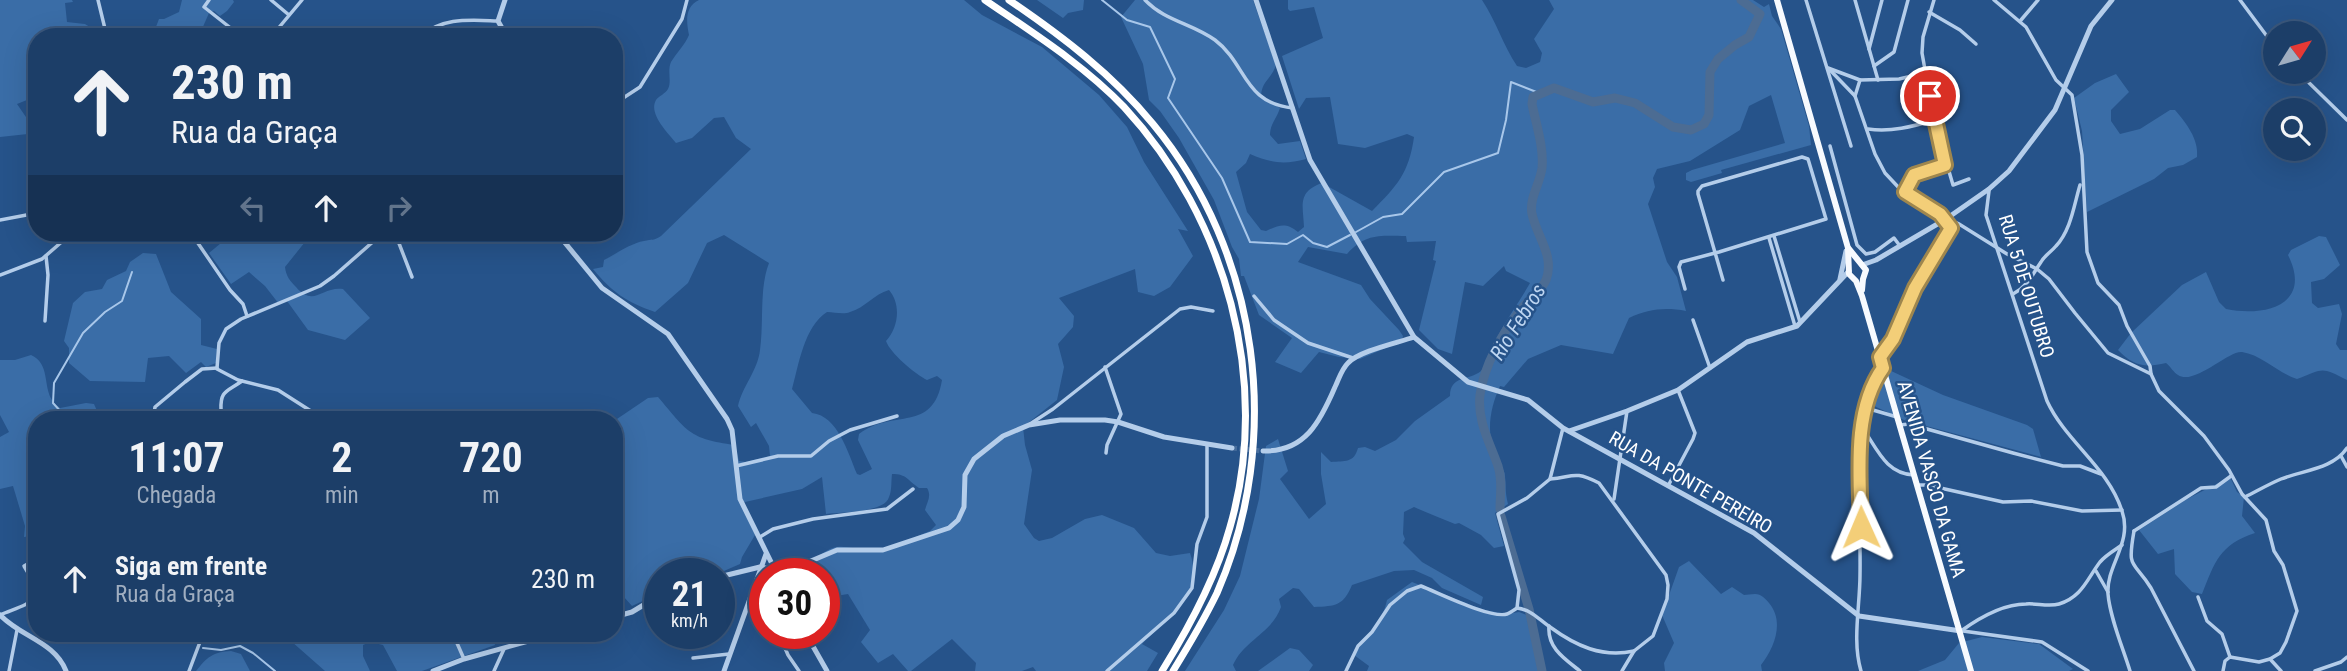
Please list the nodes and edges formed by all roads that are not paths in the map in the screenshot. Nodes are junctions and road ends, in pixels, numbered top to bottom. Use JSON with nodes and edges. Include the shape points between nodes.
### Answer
{"nodes":[{"id":1,"x":98,"y":0,"type":"edge"},
{"id":2,"x":209,"y":0,"type":"edge"},
{"id":3,"x":271,"y":0,"type":"edge"},
{"id":4,"x":302,"y":0,"type":"edge"},
{"id":5,"x":505,"y":0,"type":"edge"},
{"id":6,"x":687,"y":0,"type":"edge"},
{"id":7,"x":985,"y":0,"type":"edge"},
{"id":8,"x":1009,"y":0,"type":"edge"},
{"id":9,"x":1145,"y":0,"type":"edge"},
{"id":10,"x":1256,"y":0,"type":"edge"},
{"id":11,"x":1777,"y":0,"type":"edge"},
{"id":12,"x":1806,"y":0,"type":"edge"},
{"id":13,"x":1855,"y":0,"type":"edge"},
{"id":14,"x":1882,"y":0,"type":"edge"},
{"id":15,"x":1908,"y":0,"type":"edge"},
{"id":16,"x":1934,"y":0,"type":"edge"},
{"id":17,"x":1994,"y":0,"type":"edge"},
{"id":18,"x":2038,"y":0,"type":"edge"},
{"id":19,"x":2112,"y":0,"type":"edge"},
{"id":20,"x":2240,"y":0,"type":"edge"},
{"id":21,"x":1929,"y":12,"type":"junction"},
{"id":22,"x":289,"y":15,"type":"junction"},
{"id":23,"x":2021,"y":20,"type":"junction"},
{"id":24,"x":498,"y":21,"type":"junction"},
{"id":25,"x":105,"y":28,"type":"edge"},
{"id":26,"x":231,"y":28,"type":"edge"},
{"id":27,"x":278,"y":28,"type":"edge"},
{"id":28,"x":431,"y":28,"type":"edge"},
{"id":29,"x":502,"y":28,"type":"edge"},
{"id":30,"x":2263,"y":31,"type":"edge"},
{"id":31,"x":1874,"y":33,"type":"junction"},
{"id":32,"x":1865,"y":35,"type":"junction"},
{"id":33,"x":1976,"y":44,"type":"dead end"},
{"id":34,"x":1869,"y":49,"type":"junction"},
{"id":35,"x":1874,"y":66,"type":"junction"},
{"id":36,"x":1827,"y":68,"type":"junction"},
{"id":37,"x":1925,"y":73,"type":"junction"},
{"id":38,"x":1860,"y":80,"type":"junction"},
{"id":39,"x":1878,"y":80,"type":"junction"},
{"id":40,"x":2310,"y":84,"type":"edge"},
{"id":41,"x":2065,"y":87,"type":"junction"},
{"id":42,"x":1855,"y":96,"type":"junction"},
{"id":43,"x":623,"y":98,"type":"edge"},
{"id":44,"x":1293,"y":108,"type":"junction"},
{"id":45,"x":1934,"y":120,"type":"junction"},
{"id":46,"x":2347,"y":120,"type":"edge"},
{"id":47,"x":1868,"y":129,"type":"junction"},
{"id":48,"x":1830,"y":146,"type":"dead end"},
{"id":49,"x":1851,"y":146,"type":"dead end"},
{"id":50,"x":1945,"y":165,"type":"junction"},
{"id":51,"x":1969,"y":179,"type":"dead end"},
{"id":52,"x":2081,"y":180,"type":"junction"},
{"id":53,"x":1989,"y":189,"type":"junction"},
{"id":54,"x":1905,"y":192,"type":"junction"},
{"id":55,"x":2071,"y":214,"type":"junction"},
{"id":56,"x":28,"y":215,"type":"edge"},
{"id":57,"x":2084,"y":216,"type":"junction"},
{"id":58,"x":1946,"y":219,"type":"junction"},
{"id":59,"x":0,"y":220,"type":"edge"},
{"id":60,"x":1772,"y":237,"type":"junction"},
{"id":61,"x":62,"y":242,"type":"edge"},
{"id":62,"x":197,"y":242,"type":"edge"},
{"id":63,"x":373,"y":242,"type":"edge"},
{"id":64,"x":398,"y":242,"type":"edge"},
{"id":65,"x":564,"y":242,"type":"edge"},
{"id":66,"x":1847,"y":244,"type":"junction"},
{"id":67,"x":1900,"y":246,"type":"junction"},
{"id":68,"x":1997,"y":248,"type":"junction"},
{"id":69,"x":1715,"y":253,"type":"junction"},
{"id":70,"x":46,"y":256,"type":"junction"},
{"id":71,"x":1862,"y":267,"type":"junction"},
{"id":72,"x":2037,"y":268,"type":"junction"},
{"id":73,"x":1850,"y":269,"type":"junction"},
{"id":74,"x":0,"y":275,"type":"edge"},
{"id":75,"x":412,"y":277,"type":"dead end"},
{"id":76,"x":1723,"y":279,"type":"dead end"},
{"id":77,"x":1857,"y":280,"type":"junction"},
{"id":78,"x":1839,"y":282,"type":"junction"},
{"id":79,"x":1685,"y":289,"type":"dead end"},
{"id":80,"x":2013,"y":294,"type":"junction"},
{"id":81,"x":1254,"y":296,"type":"dead end"},
{"id":82,"x":1213,"y":311,"type":"dead end"},
{"id":83,"x":247,"y":316,"type":"junction"},
{"id":84,"x":1693,"y":320,"type":"dead end"},
{"id":85,"x":45,"y":321,"type":"dead end"},
{"id":86,"x":1798,"y":324,"type":"junction"},
{"id":87,"x":1414,"y":337,"type":"junction"},
{"id":88,"x":1880,"y":357,"type":"junction"},
{"id":89,"x":1353,"y":358,"type":"junction"},
{"id":90,"x":1105,"y":367,"type":"junction"},
{"id":91,"x":1710,"y":368,"type":"junction"},
{"id":92,"x":1883,"y":368,"type":"junction"},
{"id":93,"x":217,"y":369,"type":"junction"},
{"id":94,"x":2151,"y":374,"type":"junction"},
{"id":95,"x":242,"y":381,"type":"junction"},
{"id":96,"x":1678,"y":390,"type":"junction"},
{"id":97,"x":1866,"y":408,"type":"junction"},
{"id":98,"x":154,"y":411,"type":"edge"},
{"id":99,"x":220,"y":411,"type":"edge"},
{"id":100,"x":310,"y":411,"type":"edge"},
{"id":101,"x":1627,"y":411,"type":"junction"},
{"id":102,"x":897,"y":416,"type":"dead end"},
{"id":103,"x":1898,"y":417,"type":"junction"},
{"id":104,"x":1118,"y":422,"type":"junction"},
{"id":105,"x":1028,"y":425,"type":"junction"},
{"id":106,"x":1900,"y":425,"type":"junction"},
{"id":107,"x":1863,"y":428,"type":"junction"},
{"id":108,"x":1566,"y":429,"type":"junction"},
{"id":109,"x":1207,"y":445,"type":"junction"},
{"id":110,"x":1232,"y":448,"type":"tunnel mouth"},
{"id":111,"x":2347,"y":448,"type":"edge"},
{"id":112,"x":1263,"y":451,"type":"tunnel mouth"},
{"id":113,"x":1106,"y":453,"type":"dead end"},
{"id":114,"x":2341,"y":456,"type":"junction"},
{"id":115,"x":1619,"y":460,"type":"junction"},
{"id":116,"x":736,"y":466,"type":"junction"},
{"id":117,"x":2347,"y":467,"type":"edge"},
{"id":118,"x":2103,"y":474,"type":"junction"},
{"id":119,"x":1914,"y":475,"type":"junction"},
{"id":120,"x":2232,"y":476,"type":"junction"},
{"id":121,"x":1550,"y":479,"type":"junction"},
{"id":122,"x":1917,"y":485,"type":"junction"},
{"id":123,"x":1668,"y":486,"type":"junction"},
{"id":124,"x":913,"y":489,"type":"dead end"},
{"id":125,"x":2245,"y":497,"type":"junction"},
{"id":126,"x":1614,"y":501,"type":"junction"},
{"id":127,"x":2122,"y":510,"type":"junction"},
{"id":128,"x":2126,"y":529,"type":"junction"},
{"id":129,"x":2134,"y":531,"type":"junction"},
{"id":130,"x":758,"y":538,"type":"junction"},
{"id":131,"x":2122,"y":544,"type":"junction"},
{"id":132,"x":766,"y":554,"type":"junction"},
{"id":133,"x":764,"y":558,"type":"edge"},
{"id":134,"x":768,"y":558,"type":"edge"},
{"id":135,"x":818,"y":558,"type":"edge"},
{"id":136,"x":2096,"y":571,"type":"junction"},
{"id":137,"x":2108,"y":592,"type":"junction"},
{"id":138,"x":2198,"y":597,"type":"dead end"},
{"id":139,"x":749,"y":598,"type":"edge"},
{"id":140,"x":28,"y":603,"type":"edge"},
{"id":141,"x":644,"y":605,"type":"edge"},
{"id":142,"x":1517,"y":608,"type":"junction"},
{"id":143,"x":623,"y":614,"type":"edge"},
{"id":144,"x":0,"y":615,"type":"edge"},
{"id":145,"x":1859,"y":617,"type":"junction"},
{"id":146,"x":1549,"y":626,"type":"junction"},
{"id":147,"x":17,"y":630,"type":"junction"},
{"id":148,"x":1961,"y":631,"type":"junction"},
{"id":149,"x":28,"y":636,"type":"edge"},
{"id":150,"x":38,"y":642,"type":"edge"},
{"id":151,"x":200,"y":642,"type":"edge"},
{"id":152,"x":457,"y":642,"type":"edge"},
{"id":153,"x":524,"y":642,"type":"edge"},
{"id":154,"x":505,"y":647,"type":"junction"},
{"id":155,"x":785,"y":649,"type":"edge"},
{"id":156,"x":813,"y":649,"type":"edge"},
{"id":157,"x":1634,"y":651,"type":"junction"},
{"id":158,"x":729,"y":654,"type":"junction"},
{"id":159,"x":2230,"y":657,"type":"junction"},
{"id":160,"x":693,"y":658,"type":"dead end"},
{"id":161,"x":464,"y":659,"type":"junction"},
{"id":162,"x":2270,"y":659,"type":"junction"},
{"id":163,"x":2347,"y":659,"type":"edge"},
{"id":164,"x":823,"y":670,"type":"edge"},
{"id":165,"x":9,"y":671,"type":"edge"},
{"id":166,"x":66,"y":671,"type":"edge"},
{"id":167,"x":189,"y":671,"type":"edge"},
{"id":168,"x":433,"y":671,"type":"edge"},
{"id":169,"x":494,"y":671,"type":"edge"},
{"id":170,"x":724,"y":671,"type":"edge"},
{"id":171,"x":799,"y":671,"type":"edge"},
{"id":172,"x":1107,"y":671,"type":"edge"},
{"id":173,"x":1162,"y":671,"type":"edge"},
{"id":174,"x":1173,"y":671,"type":"edge"},
{"id":175,"x":1346,"y":671,"type":"edge"},
{"id":176,"x":1580,"y":671,"type":"edge"},
{"id":177,"x":1622,"y":671,"type":"edge"},
{"id":178,"x":1861,"y":671,"type":"edge"},
{"id":179,"x":1971,"y":671,"type":"edge"},
{"id":180,"x":2088,"y":671,"type":"edge"},
{"id":181,"x":2130,"y":671,"type":"edge"},
{"id":182,"x":2194,"y":671,"type":"edge"},
{"id":183,"x":2224,"y":671,"type":"edge"},
{"id":184,"x":2281,"y":671,"type":"edge"},
{"id":185,"x":2315,"y":671,"type":"edge"}],
"edges":[{"from":1,"to":25,"type":"street"},
{"from":2,"to":26,"type":"street","via":[[204,7]]},
{"from":3,"to":22,"type":"street"},
{"from":4,"to":22,"type":"street"},
{"from":5,"to":24,"type":"street"},
{"from":6,"to":43,"type":"street","via":[[682,19],[640,88]]},
{"from":7,"to":173,"type":"highway","via":[[1101,85],[1143,130],[1203,223],[1230,299],[1245,388],[1239,490],[1211,578]]},
{"from":8,"to":174,"type":"highway","via":[[1084,54],[1131,99],[1169,145],[1212,218],[1247,323],[1255,391],[1245,501],[1217,591]]},
{"from":9,"to":44,"type":"street","via":[[1156,12],[1216,41],[1260,97],[1277,107]]},
{"from":10,"to":44,"type":"street","name":"RUA DA PONTE PEREIRO"},
{"from":11,"to":66,"type":"main road","name":"AVENIDA VASCO DA GAMA"},
{"from":12,"to":36,"type":"street"},
{"from":13,"to":32,"type":"street"},
{"from":14,"to":31,"type":"street"},
{"from":15,"to":35,"type":"street","via":[[1897,47]]},
{"from":16,"to":21,"type":"street"},
{"from":17,"to":23,"type":"street"},
{"from":18,"to":23,"type":"street"},
{"from":19,"to":41,"type":"street","via":[[2091,26]]},
{"from":20,"to":30,"type":"street"},
{"from":21,"to":33,"type":"street"},
{"from":21,"to":37,"type":"street","via":[[1923,37]]},
{"from":22,"to":27,"type":"street"},
{"from":23,"to":41,"type":"street","via":[[2056,80]]},
{"from":24,"to":28,"type":"street","via":[[454,20]]},
{"from":24,"to":29,"type":"street"},
{"from":31,"to":32,"type":"street"},
{"from":31,"to":34,"type":"street"},
{"from":32,"to":34,"type":"street"},
{"from":34,"to":35,"type":"street"},
{"from":35,"to":39,"type":"street"},
{"from":36,"to":38,"type":"street"},
{"from":36,"to":42,"type":"street"},
{"from":36,"to":49,"type":"street"},
{"from":37,"to":39,"type":"street"},
{"from":37,"to":45,"type":"street"},
{"from":38,"to":39,"type":"street"},
{"from":38,"to":42,"type":"street"},
{"from":40,"to":46,"type":"street"},
{"from":41,"to":52,"type":"street","via":[[2072,95],[2082,155]]},
{"from":41,"to":53,"type":"street","via":[[2055,110],[2009,171]]},
{"from":42,"to":47,"type":"street"},
{"from":44,"to":87,"type":"street","name":"RUA DA PONTE PEREIRO","via":[[1310,160]]},
{"from":45,"to":47,"type":"street"},
{"from":45,"to":50,"type":"street"},
{"from":47,"to":54,"type":"street","via":[[1885,173]]},
{"from":48,"to":67,"type":"street","via":[[1857,245],[1866,254],[1895,238]]},
{"from":50,"to":51,"type":"street","via":[[1953,185]]},
{"from":50,"to":54,"type":"street","via":[[1914,175]]},
{"from":52,"to":55,"type":"street"},
{"from":52,"to":57,"type":"street"},
{"from":53,"to":58,"type":"street"},
{"from":53,"to":68,"type":"street","name":"RUA 5 DE OUTUBRO","via":[[1986,215]]},
{"from":54,"to":58,"type":"street"},
{"from":55,"to":57,"type":"street"},
{"from":55,"to":72,"type":"street","via":[[2056,247]]},
{"from":56,"to":59,"type":"street"},
{"from":57,"to":94,"type":"street","via":[[2091,269],[2098,284],[2119,305]]},
{"from":58,"to":67,"type":"street"},
{"from":58,"to":68,"type":"street"},
{"from":58,"to":88,"type":"street","via":[[1951,228]]},
{"from":60,"to":69,"type":"street"},
{"from":60,"to":69,"type":"street","via":[[1826,219],[1805,158],[1702,186],[1698,194]]},
{"from":60,"to":86,"type":"street"},
{"from":61,"to":70,"type":"street"},
{"from":62,"to":83,"type":"street"},
{"from":63,"to":83,"type":"street","via":[[320,286]]},
{"from":64,"to":75,"type":"street"},
{"from":65,"to":116,"type":"street","via":[[602,288],[668,334],[727,419]]},
{"from":66,"to":71,"type":"main road","name":"AVENIDA VASCO DA GAMA"},
{"from":66,"to":73,"type":"main road","name":"AVENIDA VASCO DA GAMA"},
{"from":66,"to":78,"type":"street"},
{"from":67,"to":71,"type":"street"},
{"from":68,"to":72,"type":"street"},
{"from":68,"to":80,"type":"street","name":"RUA 5 DE OUTUBRO"},
{"from":69,"to":76,"type":"street"},
{"from":69,"to":79,"type":"street","via":[[1679,264]]},
{"from":70,"to":74,"type":"street"},
{"from":70,"to":85,"type":"street"},
{"from":71,"to":73,"type":"main road"},
{"from":71,"to":77,"type":"main road","name":"AVENIDA VASCO DA GAMA"},
{"from":72,"to":80,"type":"street"},
{"from":72,"to":94,"type":"street","via":[[2108,353]]},
{"from":73,"to":77,"type":"main road","name":"AVENIDA VASCO DA GAMA"},
{"from":73,"to":78,"type":"street"},
{"from":77,"to":78,"type":"street"},
{"from":77,"to":88,"type":"main road","name":"AVENIDA VASCO DA GAMA"},
{"from":78,"to":86,"type":"street"},
{"from":80,"to":118,"type":"street","name":"RUA 5 DE OUTUBRO","via":[[2056,419]]},
{"from":81,"to":89,"type":"street","via":[[1274,320],[1301,339]]},
{"from":82,"to":90,"type":"street","via":[[1180,309]]},
{"from":83,"to":93,"type":"street","via":[[226,329],[219,343]]},
{"from":84,"to":91,"type":"street"},
{"from":86,"to":91,"type":"street","via":[[1746,342]]},
{"from":87,"to":89,"type":"street"},
{"from":87,"to":108,"type":"street","name":"RUA DA PONTE PEREIRO","via":[[1465,380],[1528,400]]},
{"from":88,"to":92,"type":"main road","name":"AVENIDA VASCO DA GAMA"},
{"from":89,"to":112,"type":"street","via":[[1342,370],[1312,430],[1292,446]]},
{"from":90,"to":104,"type":"street","via":[[1121,414]]},
{"from":90,"to":105,"type":"street"},
{"from":91,"to":96,"type":"street"},
{"from":92,"to":97,"type":"street"},
{"from":92,"to":103,"type":"main road","name":"AVENIDA VASCO DA GAMA"},
{"from":93,"to":95,"type":"street"},
{"from":93,"to":98,"type":"street","via":[[202,369]]},
{"from":94,"to":120,"type":"street","via":[[2159,391],[2204,436]]},
{"from":95,"to":99,"type":"street","via":[[220,397]]},
{"from":95,"to":100,"type":"street","via":[[272,387]]},
{"from":96,"to":101,"type":"street"},
{"from":96,"to":123,"type":"street","via":[[1695,433]]},
{"from":97,"to":103,"type":"street"},
{"from":97,"to":107,"type":"street"},
{"from":101,"to":108,"type":"street"},
{"from":101,"to":115,"type":"street"},
{"from":102,"to":116,"type":"street","via":[[850,430],[811,456],[778,456]]},
{"from":103,"to":106,"type":"main road","name":"AVENIDA VASCO DA GAMA"},
{"from":104,"to":105,"type":"street","via":[[1072,420]]},
{"from":104,"to":109,"type":"street"},
{"from":104,"to":113,"type":"street"},
{"from":105,"to":135,"type":"street","via":[[1003,436],[974,459],[965,475],[964,507],[949,528],[883,550],[837,550]]},
{"from":106,"to":118,"type":"street"},
{"from":106,"to":119,"type":"main road","name":"AVENIDA VASCO DA GAMA"},
{"from":107,"to":119,"type":"street","via":[[1892,469]]},
{"from":107,"to":145,"type":"street"},
{"from":108,"to":115,"type":"street","name":"RUA DA PONTE PEREIRO"},
{"from":108,"to":121,"type":"street"},
{"from":109,"to":110,"type":"street"},
{"from":109,"to":172,"type":"street","via":[[1207,517],[1197,544],[1192,589],[1174,613]]},
{"from":111,"to":114,"type":"street"},
{"from":114,"to":117,"type":"street"},
{"from":114,"to":125,"type":"street"},
{"from":115,"to":123,"type":"street","name":"RUA DA PONTE PEREIRO"},
{"from":115,"to":126,"type":"street"},
{"from":116,"to":130,"type":"street","via":[[740,499]]},
{"from":118,"to":127,"type":"street","name":"RUA 5 DE OUTUBRO"},
{"from":119,"to":122,"type":"main road","name":"AVENIDA VASCO DA GAMA"},
{"from":120,"to":125,"type":"street"},
{"from":120,"to":129,"type":"street","via":[[2216,487],[2201,488]]},
{"from":121,"to":126,"type":"street","via":[[1570,474],[1586,477],[1599,483]]},
{"from":121,"to":142,"type":"street","via":[[1498,514],[1519,590]]},
{"from":122,"to":127,"type":"street","via":[[2082,512]]},
{"from":122,"to":148,"type":"main road","name":"AVENIDA VASCO DA GAMA"},
{"from":123,"to":145,"type":"street","name":"RUA DA PONTE PEREIRO","via":[[1754,533]]},
{"from":124,"to":130,"type":"street","via":[[887,509],[813,519],[773,529]]},
{"from":125,"to":162,"type":"street","via":[[2266,520],[2296,604],[2286,642]]},
{"from":126,"to":157,"type":"street","via":[[1666,575],[1668,585],[1653,636]]},
{"from":127,"to":128,"type":"street","name":"RUA 5 DE OUTUBRO"},
{"from":128,"to":129,"type":"street"},
{"from":128,"to":131,"type":"street","name":"RUA 5 DE OUTUBRO"},
{"from":129,"to":182,"type":"street","via":[[2133,566],[2146,579]]},
{"from":130,"to":132,"type":"street"},
{"from":131,"to":136,"type":"street"},
{"from":131,"to":137,"type":"street","name":"RUA 5 DE OUTUBRO"},
{"from":132,"to":133,"type":"street"},
{"from":132,"to":134,"type":"street"},
{"from":136,"to":137,"type":"street"},
{"from":136,"to":148,"type":"street","via":[[2080,593],[2058,604],[1999,609]]},
{"from":137,"to":181,"type":"street"},
{"from":138,"to":159,"type":"street","via":[[2207,621],[2222,634]]},
{"from":139,"to":158,"type":"street"},
{"from":140,"to":144,"type":"street"},
{"from":141,"to":143,"type":"street"},
{"from":142,"to":146,"type":"street"},
{"from":142,"to":175,"type":"street","via":[[1499,615],[1421,586],[1407,591],[1358,646]]},
{"from":144,"to":147,"type":"street"},
{"from":145,"to":148,"type":"street"},
{"from":145,"to":178,"type":"street"},
{"from":146,"to":157,"type":"street","via":[[1592,652]]},
{"from":146,"to":176,"type":"street","via":[[1553,647]]},
{"from":147,"to":149,"type":"street"},
{"from":147,"to":165,"type":"street"},
{"from":148,"to":179,"type":"main road","name":"AVENIDA VASCO DA GAMA"},
{"from":148,"to":180,"type":"street","via":[[2042,642]]},
{"from":150,"to":166,"type":"street","via":[[61,658]]},
{"from":151,"to":167,"type":"street"},
{"from":152,"to":161,"type":"street"},
{"from":153,"to":154,"type":"street"},
{"from":154,"to":161,"type":"street"},
{"from":154,"to":169,"type":"street"},
{"from":155,"to":171,"type":"street"},
{"from":156,"to":164,"type":"street"},
{"from":157,"to":177,"type":"street"},
{"from":158,"to":160,"type":"street"},
{"from":158,"to":170,"type":"street"},
{"from":159,"to":162,"type":"street","via":[[2259,662]]},
{"from":159,"to":183,"type":"street"},
{"from":161,"to":168,"type":"street"},
{"from":162,"to":184,"type":"street"},
{"from":163,"to":185,"type":"street"}]}
